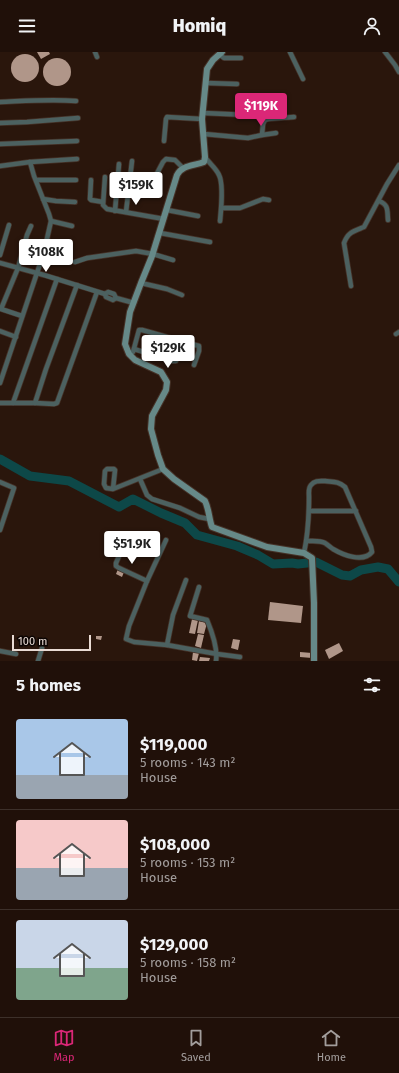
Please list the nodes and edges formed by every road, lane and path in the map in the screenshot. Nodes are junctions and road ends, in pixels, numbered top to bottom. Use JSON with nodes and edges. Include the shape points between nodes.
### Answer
{"nodes":[{"id":1,"x":290,"y":52,"type":"edge"},
{"id":2,"x":385,"y":52,"type":"edge"},
{"id":3,"x":221,"y":53,"type":"edge"},
{"id":4,"x":241,"y":58,"type":"dead end"},
{"id":5,"x":399,"y":72,"type":"edge"},
{"id":6,"x":303,"y":79,"type":"dead end"},
{"id":7,"x":206,"y":83,"type":"junction"},
{"id":8,"x":237,"y":84,"type":"dead end"},
{"id":9,"x":76,"y":101,"type":"dead end"},
{"id":10,"x":0,"y":102,"type":"edge"},
{"id":11,"x":248,"y":115,"type":"dead end"},
{"id":12,"x":202,"y":116,"type":"junction"},
{"id":13,"x":294,"y":117,"type":"dead end"},
{"id":14,"x":78,"y":118,"type":"dead end"},
{"id":15,"x":0,"y":124,"type":"edge"},
{"id":16,"x":204,"y":134,"type":"junction"},
{"id":17,"x":276,"y":134,"type":"dead end"},
{"id":18,"x":262,"y":135,"type":"junction"},
{"id":19,"x":77,"y":141,"type":"dead end"},
{"id":20,"x":164,"y":141,"type":"dead end"},
{"id":21,"x":0,"y":144,"type":"edge"},
{"id":22,"x":205,"y":157,"type":"junction"},
{"id":23,"x":77,"y":159,"type":"dead end"},
{"id":24,"x":132,"y":161,"type":"dead end"},
{"id":25,"x":30,"y":162,"type":"junction"},
{"id":26,"x":119,"y":164,"type":"dead end"},
{"id":27,"x":399,"y":165,"type":"edge"},
{"id":28,"x":0,"y":166,"type":"edge"},
{"id":29,"x":183,"y":168,"type":"junction"},
{"id":30,"x":105,"y":177,"type":"dead end"},
{"id":31,"x":154,"y":179,"type":"dead end"},
{"id":32,"x":36,"y":180,"type":"junction"},
{"id":33,"x":76,"y":180,"type":"dead end"},
{"id":34,"x":91,"y":180,"type":"dead end"},
{"id":35,"x":43,"y":200,"type":"junction"},
{"id":36,"x":268,"y":200,"type":"dead end"},
{"id":37,"x":379,"y":200,"type":"junction"},
{"id":38,"x":75,"y":202,"type":"dead end"},
{"id":39,"x":103,"y":202,"type":"junction"},
{"id":40,"x":222,"y":208,"type":"junction"},
{"id":41,"x":167,"y":210,"type":"junction"},
{"id":42,"x":115,"y":211,"type":"junction"},
{"id":43,"x":126,"y":212,"type":"junction"},
{"id":44,"x":198,"y":216,"type":"dead end"},
{"id":45,"x":164,"y":219,"type":"junction"},
{"id":46,"x":388,"y":220,"type":"dead end"},
{"id":47,"x":51,"y":221,"type":"junction"},
{"id":48,"x":220,"y":221,"type":"dead end"},
{"id":49,"x":9,"y":224,"type":"dead end"},
{"id":50,"x":31,"y":226,"type":"dead end"},
{"id":51,"x":72,"y":226,"type":"dead end"},
{"id":52,"x":160,"y":234,"type":"junction"},
{"id":53,"x":47,"y":241,"type":"junction"},
{"id":54,"x":210,"y":242,"type":"dead end"},
{"id":55,"x":60,"y":245,"type":"dead end"},
{"id":56,"x":153,"y":254,"type":"junction"},
{"id":57,"x":0,"y":255,"type":"edge"},
{"id":58,"x":173,"y":260,"type":"dead end"},
{"id":59,"x":75,"y":262,"type":"dead end"},
{"id":60,"x":0,"y":263,"type":"edge"},
{"id":61,"x":18,"y":268,"type":"junction"},
{"id":62,"x":37,"y":274,"type":"junction"},
{"id":63,"x":57,"y":279,"type":"junction"},
{"id":64,"x":141,"y":283,"type":"junction"},
{"id":65,"x":77,"y":285,"type":"junction"},
{"id":66,"x":351,"y":286,"type":"dead end"},
{"id":67,"x":97,"y":292,"type":"junction"},
{"id":68,"x":182,"y":294,"type":"dead end"},
{"id":69,"x":134,"y":303,"type":"junction"},
{"id":70,"x":22,"y":316,"type":"junction"},
{"id":71,"x":0,"y":331,"type":"edge"},
{"id":72,"x":16,"y":337,"type":"junction"},
{"id":73,"x":181,"y":342,"type":"junction"},
{"id":74,"x":134,"y":349,"type":"junction"},
{"id":75,"x":129,"y":354,"type":"junction"},
{"id":76,"x":194,"y":366,"type":"dead end"},
{"id":77,"x":0,"y":383,"type":"edge"},
{"id":78,"x":0,"y":403,"type":"edge"},
{"id":79,"x":13,"y":403,"type":"junction"},
{"id":80,"x":35,"y":403,"type":"junction"},
{"id":81,"x":163,"y":469,"type":"junction"},
{"id":82,"x":140,"y":479,"type":"junction"},
{"id":83,"x":0,"y":482,"type":"edge"},
{"id":84,"x":113,"y":489,"type":"dead end"},
{"id":85,"x":309,"y":511,"type":"junction"},
{"id":86,"x":356,"y":511,"type":"junction"},
{"id":87,"x":209,"y":519,"type":"junction"},
{"id":88,"x":0,"y":530,"type":"edge"},
{"id":89,"x":166,"y":540,"type":"dead end"},
{"id":90,"x":306,"y":542,"type":"junction"},
{"id":91,"x":123,"y":548,"type":"dead end"},
{"id":92,"x":304,"y":553,"type":"junction"},
{"id":93,"x":186,"y":580,"type":"dead end"},
{"id":94,"x":147,"y":581,"type":"junction"},
{"id":95,"x":199,"y":587,"type":"dead end"},
{"id":96,"x":167,"y":645,"type":"junction"},
{"id":97,"x":42,"y":648,"type":"dead end"},
{"id":98,"x":0,"y":651,"type":"edge"},
{"id":99,"x":16,"y":654,"type":"dead end"},
{"id":100,"x":217,"y":654,"type":"junction"},
{"id":101,"x":240,"y":656,"type":"dead end"},
{"id":102,"x":38,"y":661,"type":"edge"},
{"id":103,"x":216,"y":661,"type":"edge"},
{"id":104,"x":314,"y":661,"type":"edge"}],
"edges":[{"from":1,"to":6,"type":"street"},
{"from":2,"to":5,"type":"street"},
{"from":3,"to":4,"type":"street","via":[[224,58]]},
{"from":3,"to":7,"type":"street","via":[[207,69]]},
{"from":7,"to":8,"type":"street"},
{"from":7,"to":12,"type":"street"},
{"from":9,"to":10,"type":"street"},
{"from":11,"to":12,"type":"street"},
{"from":12,"to":16,"type":"street"},
{"from":12,"to":20,"type":"street","via":[[167,117]]},
{"from":13,"to":18,"type":"street","via":[[265,120]]},
{"from":14,"to":15,"type":"street"},
{"from":16,"to":18,"type":"street","via":[[248,138]]},
{"from":16,"to":22,"type":"street"},
{"from":17,"to":18,"type":"street"},
{"from":19,"to":21,"type":"street"},
{"from":22,"to":29,"type":"street","via":[[204,162]]},
{"from":22,"to":40,"type":"street","via":[[219,176]]},
{"from":23,"to":25,"type":"street"},
{"from":24,"to":43,"type":"street"},
{"from":25,"to":28,"type":"street"},
{"from":25,"to":32,"type":"street"},
{"from":26,"to":42,"type":"street"},
{"from":27,"to":37,"type":"street"},
{"from":29,"to":31,"type":"street","via":[[176,160],[166,159]]},
{"from":29,"to":41,"type":"street","via":[[176,175]]},
{"from":30,"to":39,"type":"street"},
{"from":32,"to":33,"type":"street"},
{"from":32,"to":35,"type":"street"},
{"from":34,"to":39,"type":"street","via":[[90,199]]},
{"from":35,"to":38,"type":"street"},
{"from":35,"to":47,"type":"street"},
{"from":36,"to":40,"type":"street","via":[[263,199],[240,208]]},
{"from":37,"to":46,"type":"street","via":[[386,206]]},
{"from":37,"to":66,"type":"street","via":[[364,227],[353,231],[344,243]]},
{"from":39,"to":42,"type":"street","via":[[104,208]]},
{"from":40,"to":48,"type":"street"},
{"from":41,"to":44,"type":"street"},
{"from":41,"to":45,"type":"street"},
{"from":42,"to":43,"type":"street"},
{"from":43,"to":45,"type":"street"},
{"from":45,"to":52,"type":"street"},
{"from":47,"to":51,"type":"street"},
{"from":47,"to":53,"type":"street"},
{"from":49,"to":57,"type":"street"},
{"from":50,"to":61,"type":"street"},
{"from":52,"to":54,"type":"street"},
{"from":52,"to":56,"type":"street"},
{"from":53,"to":55,"type":"street"},
{"from":53,"to":62,"type":"street"},
{"from":56,"to":58,"type":"street"},
{"from":56,"to":59,"type":"street","via":[[136,251]]},
{"from":56,"to":64,"type":"street"},
{"from":60,"to":61,"type":"street"},
{"from":61,"to":62,"type":"street"},
{"from":61,"to":70,"type":"street","via":[[1,309]]},
{"from":62,"to":63,"type":"street"},
{"from":62,"to":70,"type":"street"},
{"from":63,"to":65,"type":"street"},
{"from":63,"to":79,"type":"street"},
{"from":64,"to":68,"type":"street"},
{"from":64,"to":69,"type":"street"},
{"from":65,"to":67,"type":"street"},
{"from":65,"to":80,"type":"street"},
{"from":67,"to":69,"type":"street","via":[[108,292],[116,298]]},
{"from":67,"to":80,"type":"street","via":[[57,403]]},
{"from":69,"to":75,"type":"street","via":[[125,344]]},
{"from":70,"to":72,"type":"street"},
{"from":71,"to":72,"type":"street"},
{"from":72,"to":77,"type":"street"},
{"from":73,"to":74,"type":"street","via":[[139,330]]},
{"from":73,"to":74,"type":"street","via":[[176,361]]},
{"from":73,"to":76,"type":"street","via":[[199,346]]},
{"from":74,"to":75,"type":"street"},
{"from":75,"to":81,"type":"street","via":[[135,360],[161,372],[167,382],[166,390],[152,416],[151,429]]},
{"from":78,"to":79,"type":"street"},
{"from":79,"to":80,"type":"street"},
{"from":81,"to":82,"type":"street"},
{"from":81,"to":87,"type":"street","via":[[205,501]]},
{"from":82,"to":84,"type":"street"},
{"from":82,"to":87,"type":"street","via":[[147,495],[152,499]]},
{"from":83,"to":88,"type":"street","via":[[14,488]]},
{"from":85,"to":86,"type":"street"},
{"from":85,"to":86,"type":"street","via":[[309,488],[316,481],[341,483]]},
{"from":85,"to":90,"type":"street"},
{"from":86,"to":90,"type":"street","via":[[371,547],[370,555],[353,557],[344,555],[325,543]]},
{"from":87,"to":92,"type":"street","via":[[212,527],[218,530],[267,547]]},
{"from":89,"to":94,"type":"street"},
{"from":90,"to":92,"type":"street"},
{"from":91,"to":94,"type":"street","via":[[116,566]]},
{"from":92,"to":104,"type":"street","via":[[312,561]]},
{"from":93,"to":96,"type":"street","via":[[173,616]]},
{"from":94,"to":96,"type":"street","via":[[126,640]]},
{"from":95,"to":100,"type":"street","via":[[190,616],[207,620]]},
{"from":96,"to":100,"type":"street"},
{"from":97,"to":102,"type":"street"},
{"from":98,"to":99,"type":"street"},
{"from":100,"to":101,"type":"street"},
{"from":100,"to":103,"type":"street"}]}
